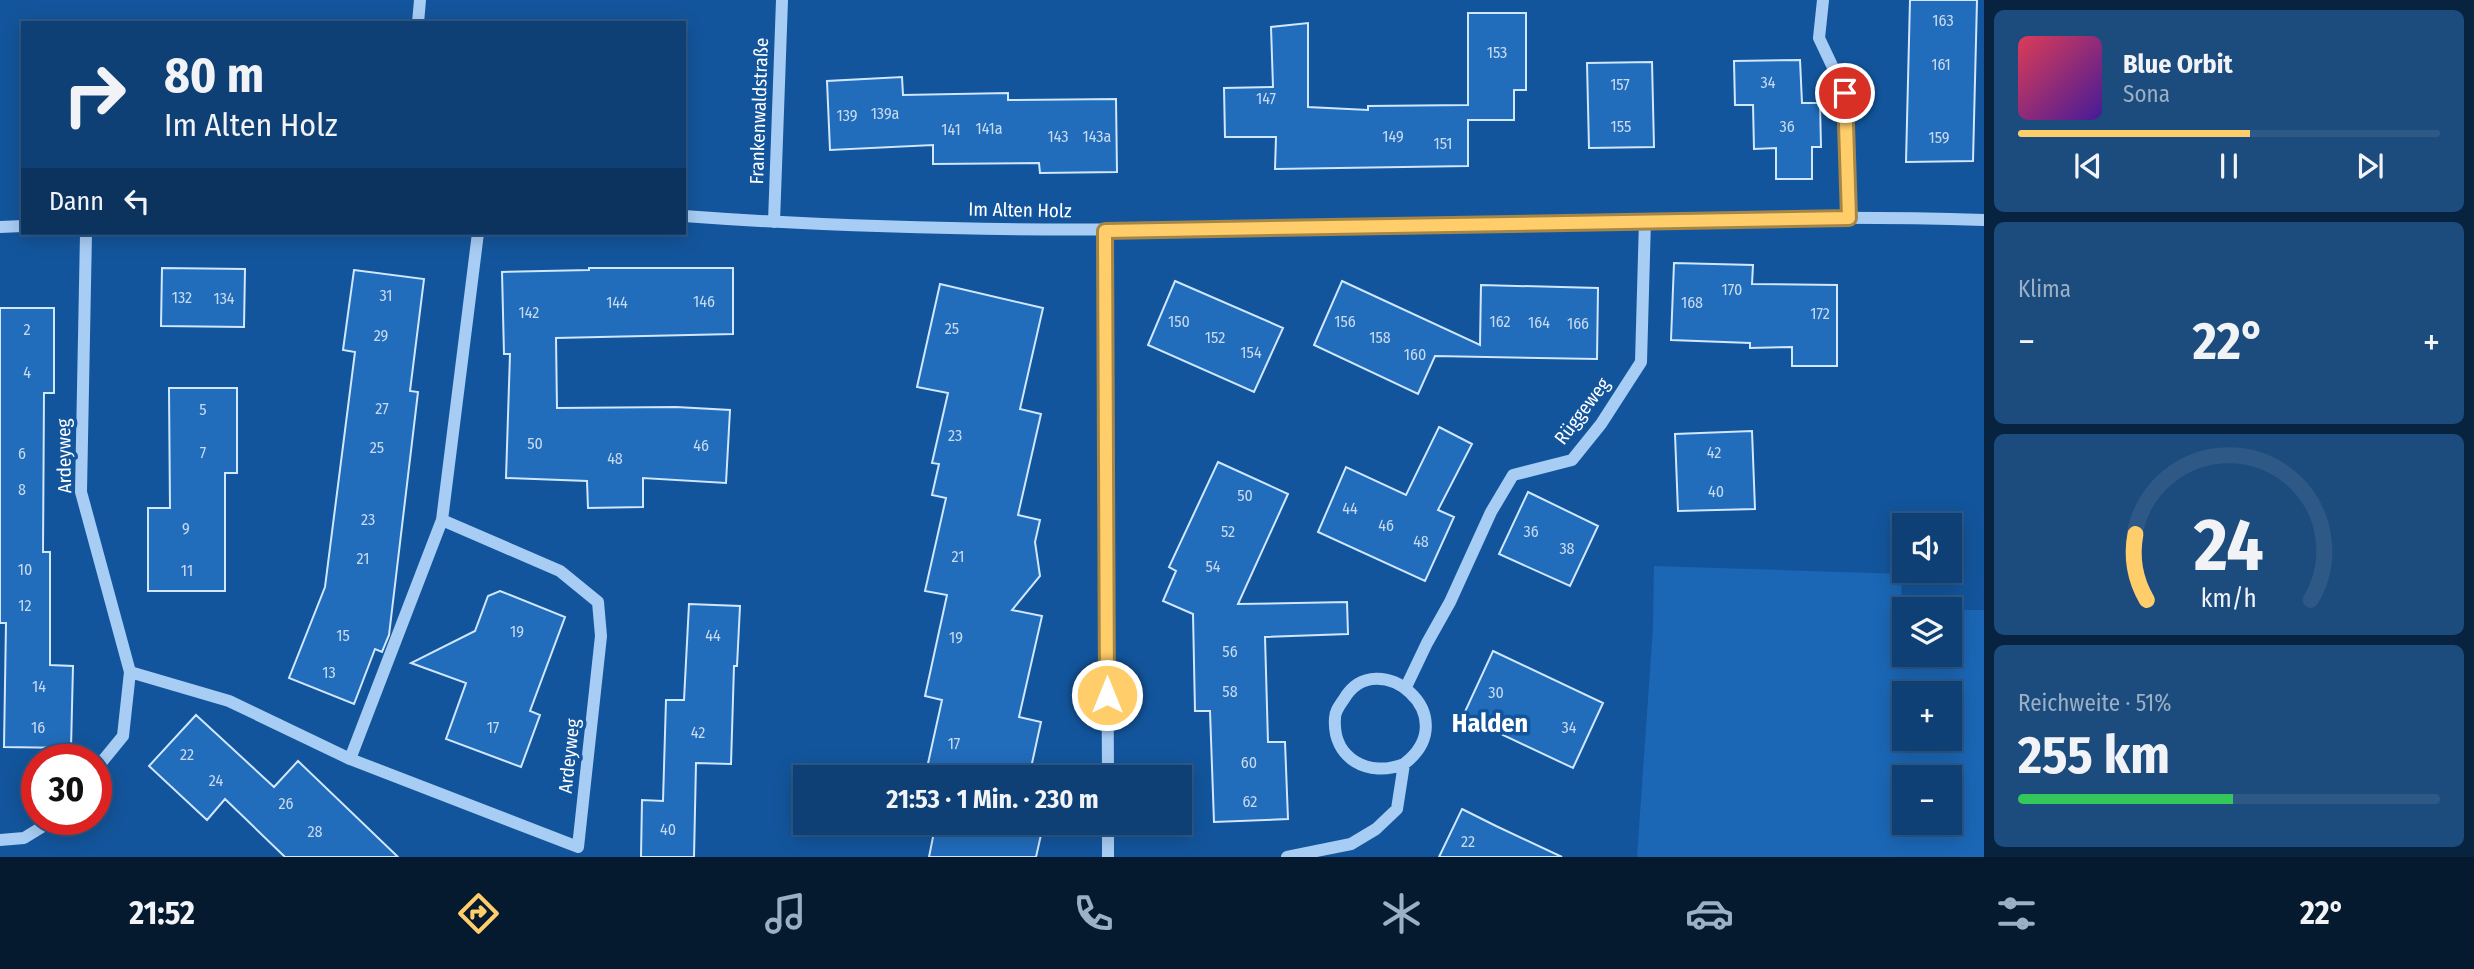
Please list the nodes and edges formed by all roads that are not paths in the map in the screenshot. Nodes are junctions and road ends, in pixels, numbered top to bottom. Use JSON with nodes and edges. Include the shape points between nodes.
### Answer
{"nodes":[{"id":1,"x":420,"y":0,"type":"edge"},
{"id":2,"x":782,"y":0,"type":"edge"},
{"id":3,"x":1823,"y":0,"type":"edge"},
{"id":4,"x":418,"y":21,"type":"edge"},
{"id":5,"x":686,"y":216,"type":"edge"},
{"id":6,"x":1849,"y":218,"type":"junction"},
{"id":7,"x":1645,"y":220,"type":"junction"},
{"id":8,"x":1984,"y":220,"type":"edge"},
{"id":9,"x":774,"y":222,"type":"junction"},
{"id":10,"x":21,"y":226,"type":"edge"},
{"id":11,"x":0,"y":227,"type":"edge"},
{"id":12,"x":1105,"y":231,"type":"junction"},
{"id":13,"x":86,"y":235,"type":"edge"},
{"id":14,"x":478,"y":235,"type":"edge"},
{"id":15,"x":442,"y":520,"type":"junction"},
{"id":16,"x":130,"y":673,"type":"junction"},
{"id":17,"x":1406,"y":687,"type":"junction"},
{"id":18,"x":112,"y":749,"type":"edge"},
{"id":19,"x":350,"y":759,"type":"junction"},
{"id":20,"x":1404,"y":764,"type":"junction"},
{"id":21,"x":1108,"y":765,"type":"edge"},
{"id":22,"x":29,"y":835,"type":"edge"},
{"id":23,"x":1108,"y":835,"type":"edge"},
{"id":24,"x":0,"y":840,"type":"edge"},
{"id":25,"x":1108,"y":857,"type":"edge"},
{"id":26,"x":1287,"y":857,"type":"edge"}],
"edges":[{"from":1,"to":4,"type":"street"},
{"from":2,"to":9,"type":"street","name":"Frankenwaldstraße"},
{"from":3,"to":6,"type":"street","via":[[1819,38],[1845,93]]},
{"from":5,"to":9,"type":"street","name":"Im Alten Holz"},
{"from":6,"to":7,"type":"street","name":"Im Alten Holz"},
{"from":6,"to":8,"type":"street","name":"Im Alten Holz"},
{"from":7,"to":12,"type":"street","name":"Im Alten Holz"},
{"from":7,"to":17,"type":"street","name":"Rüggeweg","via":[[1641,362],[1573,460],[1513,475]]},
{"from":9,"to":12,"type":"street","name":"Im Alten Holz"},
{"from":10,"to":11,"type":"street"},
{"from":12,"to":21,"type":"street"},
{"from":13,"to":16,"type":"street","name":"Ardeyweg","via":[[81,492]]},
{"from":14,"to":15,"type":"street"},
{"from":15,"to":19,"type":"street"},
{"from":15,"to":19,"type":"street","name":"Ardeyweg","via":[[560,571],[598,603],[601,636],[578,847]]},
{"from":16,"to":18,"type":"street","name":"Ardeyweg","via":[[123,736]]},
{"from":16,"to":19,"type":"street","name":"Ardeyweg","via":[[229,701]]},
{"from":17,"to":20,"type":"street","via":[[1424,714],[1424,737]]},
{"from":17,"to":20,"type":"street","via":[[1369,680],[1348,691],[1335,717],[1336,736],[1347,756],[1368,769]]},
{"from":20,"to":26,"type":"street","via":[[1396,809],[1376,829],[1350,845]]},
{"from":22,"to":24,"type":"street"},
{"from":23,"to":25,"type":"street"}]}
